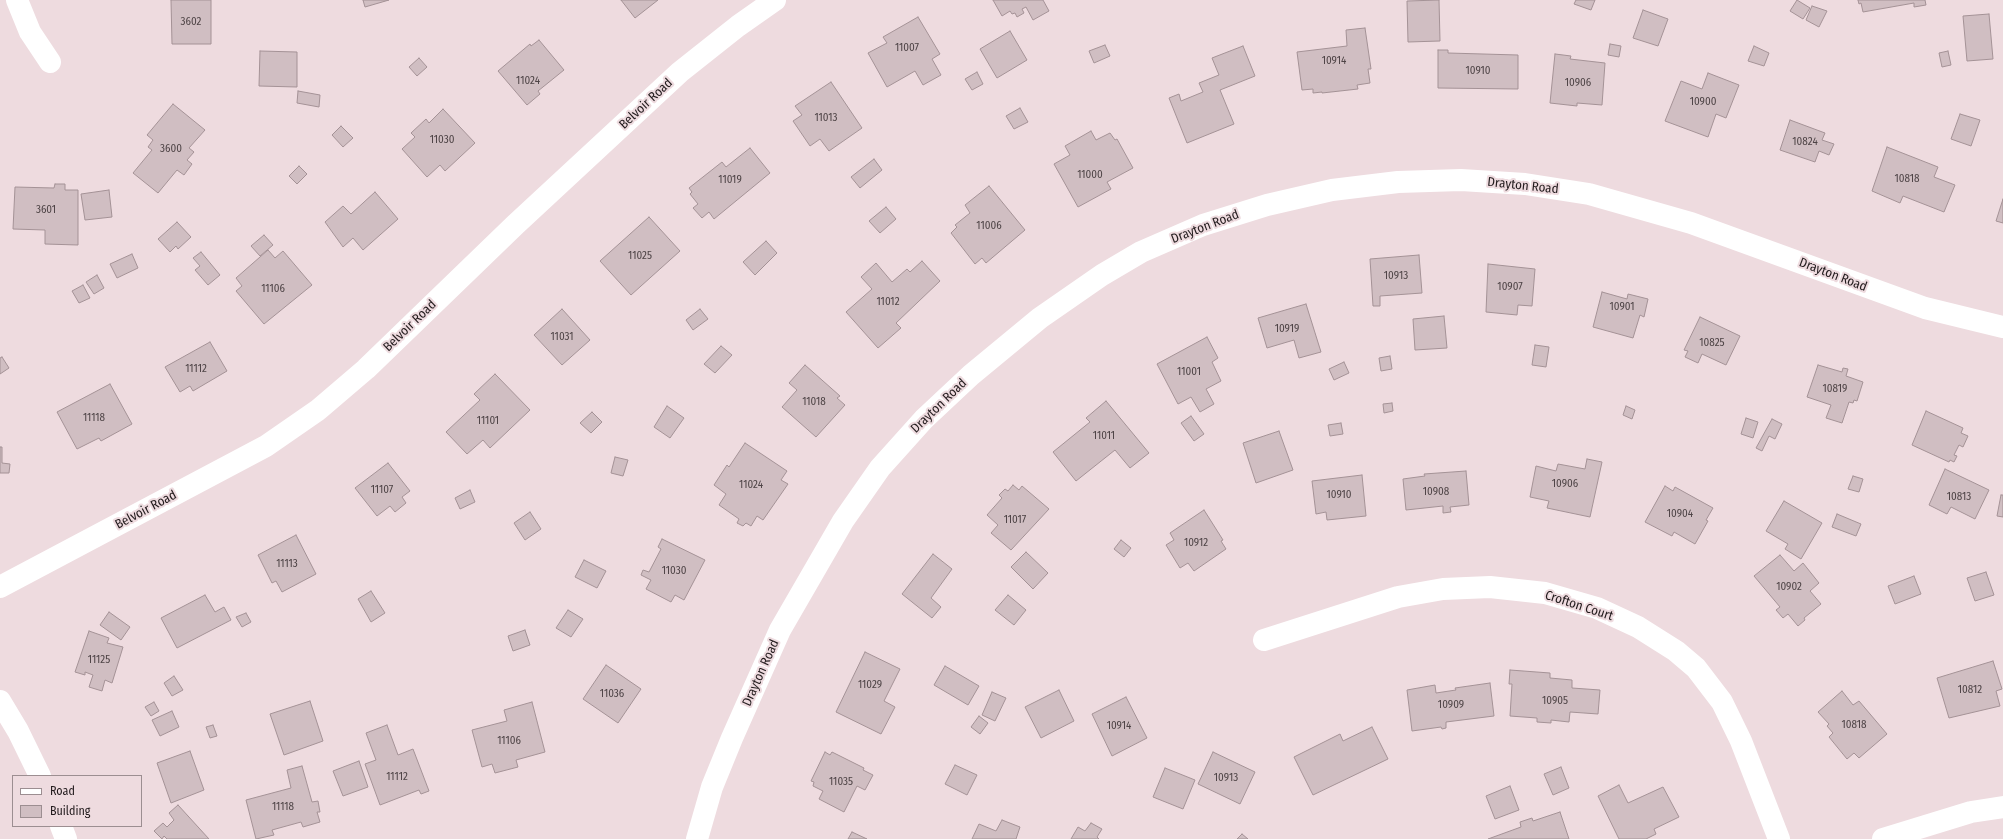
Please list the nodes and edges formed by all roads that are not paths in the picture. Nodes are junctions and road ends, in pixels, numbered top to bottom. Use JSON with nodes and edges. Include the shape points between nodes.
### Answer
{"nodes":[{"id":1,"x":17,"y":0,"type":"edge"},
{"id":2,"x":775,"y":0,"type":"edge"},
{"id":3,"x":50,"y":62,"type":"dead end"},
{"id":4,"x":2003,"y":327,"type":"edge"},
{"id":5,"x":0,"y":587,"type":"edge"},
{"id":6,"x":1264,"y":640,"type":"dead end"},
{"id":7,"x":0,"y":701,"type":"edge"},
{"id":8,"x":40,"y":775,"type":"edge"},
{"id":9,"x":2003,"y":807,"type":"edge"},
{"id":10,"x":61,"y":827,"type":"edge"},
{"id":11,"x":66,"y":839,"type":"edge"},
{"id":12,"x":697,"y":839,"type":"edge"},
{"id":13,"x":1779,"y":839,"type":"edge"},
{"id":14,"x":1883,"y":839,"type":"edge"}],
"edges":[{"from":1,"to":3,"type":"street","via":[[30,32]]},
{"from":2,"to":5,"type":"street","name":"Belvoir Road","via":[[680,72],[514,225],[366,369],[318,410],[266,446]]},
{"from":4,"to":12,"type":"street","name":"Drayton Road","via":[[1911,303],[1691,223],[1589,194],[1525,184],[1461,180],[1398,182],[1332,190],[1267,205],[1203,226],[1141,252],[1102,275],[1040,318],[971,375],[924,419],[880,468],[842,521],[780,630],[712,787]]},
{"from":6,"to":13,"type":"street","name":"Crofton Court","via":[[1398,597],[1443,589],[1490,587],[1545,593],[1597,608],[1638,627],[1676,651],[1696,668],[1722,702],[1741,741]]},
{"from":7,"to":8,"type":"street"},
{"from":9,"to":14,"type":"street","via":[[1971,812]]},
{"from":10,"to":11,"type":"street"}]}
